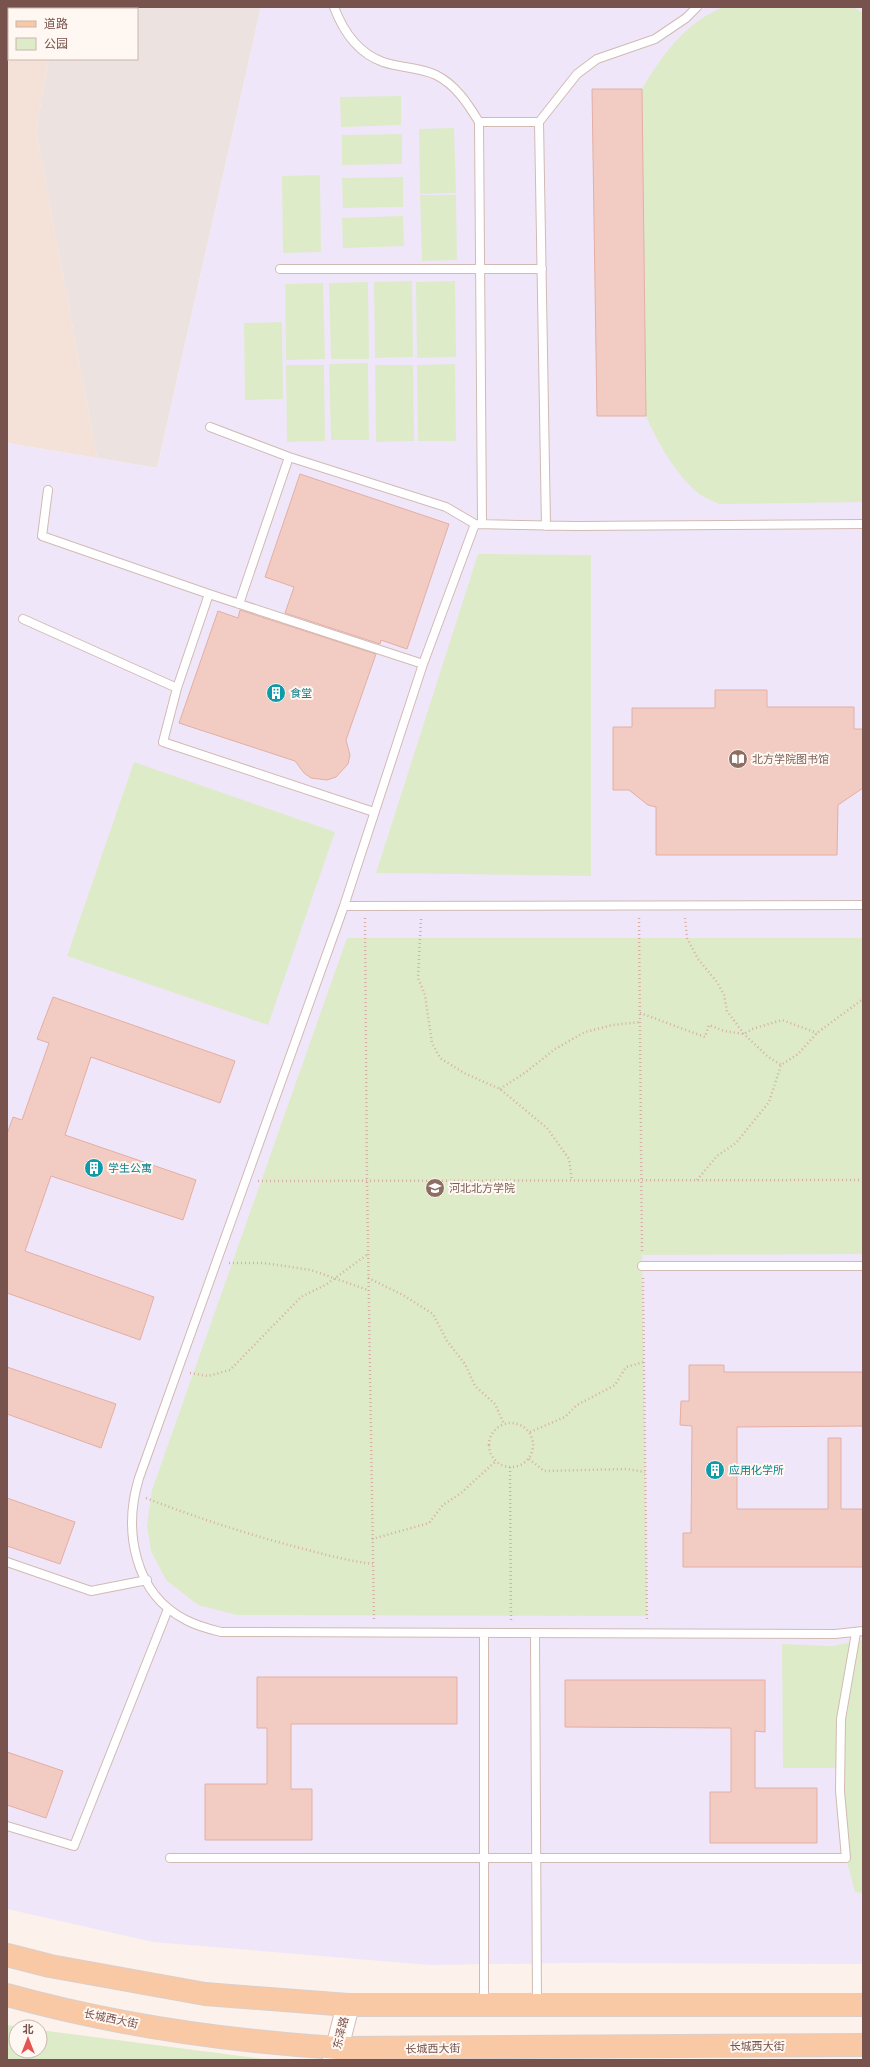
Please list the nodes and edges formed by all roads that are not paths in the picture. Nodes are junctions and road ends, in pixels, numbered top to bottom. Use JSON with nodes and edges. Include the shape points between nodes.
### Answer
{"nodes":[{"id":1,"x":334,"y":7,"type":"edge"},
{"id":2,"x":697,"y":7,"type":"edge"},
{"id":3,"x":479,"y":122,"type":"junction"},
{"id":4,"x":539,"y":122,"type":"junction"},
{"id":5,"x":542,"y":268,"type":"junction"},
{"id":6,"x":280,"y":269,"type":"dead end"},
{"id":7,"x":480,"y":269,"type":"junction"},
{"id":8,"x":210,"y":427,"type":"dead end"},
{"id":9,"x":289,"y":457,"type":"junction"},
{"id":10,"x":48,"y":490,"type":"dead end"},
{"id":11,"x":479,"y":524,"type":"junction"},
{"id":12,"x":863,"y":524,"type":"edge"},
{"id":13,"x":546,"y":526,"type":"junction"},
{"id":14,"x":209,"y":594,"type":"junction"},
{"id":15,"x":239,"y":604,"type":"junction"},
{"id":16,"x":23,"y":619,"type":"dead end"},
{"id":17,"x":423,"y":664,"type":"junction"},
{"id":18,"x":177,"y":688,"type":"junction"},
{"id":19,"x":374,"y":812,"type":"junction"},
{"id":20,"x":863,"y":905,"type":"edge"},
{"id":21,"x":344,"y":906,"type":"junction"},
{"id":22,"x":642,"y":1266,"type":"dead end"},
{"id":23,"x":863,"y":1266,"type":"edge"},
{"id":24,"x":7,"y":1562,"type":"edge"},
{"id":25,"x":146,"y":1580,"type":"junction"},
{"id":26,"x":168,"y":1609,"type":"junction"},
{"id":27,"x":860,"y":1632,"type":"edge"},
{"id":28,"x":484,"y":1633,"type":"junction"},
{"id":29,"x":535,"y":1633,"type":"junction"},
{"id":30,"x":7,"y":1826,"type":"edge"},
{"id":31,"x":170,"y":1858,"type":"dead end"},
{"id":32,"x":484,"y":1858,"type":"junction"},
{"id":33,"x":535,"y":1858,"type":"junction"},
{"id":34,"x":7,"y":1955,"type":"edge"},
{"id":35,"x":7,"y":1995,"type":"edge"},
{"id":36,"x":348,"y":2005,"type":"junction"},
{"id":37,"x":863,"y":2005,"type":"edge"},
{"id":38,"x":484,"y":2006,"type":"junction"},
{"id":39,"x":536,"y":2006,"type":"junction"},
{"id":40,"x":863,"y":2045,"type":"edge"},
{"id":41,"x":336,"y":2054,"type":"edge"}],
"edges":[{"from":1,"to":3,"type":"lane","via":[[341,25],[360,49],[383,62],[436,75],[449,83],[465,100]]},
{"from":2,"to":4,"type":"lane","via":[[686,18],[655,38],[597,59],[577,74]]},
{"from":3,"to":4,"type":"lane"},
{"from":3,"to":7,"type":"lane"},
{"from":4,"to":5,"type":"lane"},
{"from":5,"to":7,"type":"lane"},
{"from":5,"to":13,"type":"lane"},
{"from":6,"to":7,"type":"lane"},
{"from":7,"to":11,"type":"lane"},
{"from":8,"to":9,"type":"lane"},
{"from":9,"to":11,"type":"lane","via":[[446,507]]},
{"from":9,"to":15,"type":"lane"},
{"from":10,"to":14,"type":"lane","via":[[42,536]]},
{"from":11,"to":13,"type":"lane"},
{"from":11,"to":17,"type":"lane"},
{"from":12,"to":13,"type":"lane"},
{"from":14,"to":15,"type":"lane"},
{"from":14,"to":18,"type":"lane"},
{"from":15,"to":17,"type":"lane"},
{"from":16,"to":18,"type":"lane"},
{"from":17,"to":19,"type":"lane"},
{"from":18,"to":19,"type":"lane","via":[[163,742]]},
{"from":19,"to":21,"type":"lane"},
{"from":20,"to":21,"type":"lane"},
{"from":21,"to":25,"type":"lane","via":[[134,1494],[131,1522],[133,1544],[138,1565]]},
{"from":22,"to":23,"type":"lane"},
{"from":24,"to":25,"type":"lane","via":[[91,1591]]},
{"from":25,"to":26,"type":"lane","via":[[155,1596]]},
{"from":26,"to":28,"type":"lane","via":[[186,1620],[221,1632]]},
{"from":26,"to":30,"type":"lane","via":[[74,1846]]},
{"from":27,"to":29,"type":"lane"},
{"from":27,"to":33,"type":"lane","via":[[841,1719],[840,1791],[846,1858]]},
{"from":28,"to":29,"type":"lane"},
{"from":28,"to":32,"type":"lane"},
{"from":29,"to":33,"type":"lane"},
{"from":31,"to":32,"type":"lane"},
{"from":32,"to":33,"type":"lane"},
{"from":32,"to":38,"type":"lane"},
{"from":33,"to":39,"type":"lane"},
{"from":34,"to":36,"type":"main road","via":[[50,1966],[205,1994]]},
{"from":35,"to":41,"type":"main road","name":"长城西大街","via":[[44,2006],[159,2029]]},
{"from":36,"to":38,"type":"main road"},
{"from":36,"to":41,"type":"main road","name":"东泽路"},
{"from":37,"to":39,"type":"main road"},
{"from":38,"to":39,"type":"main road"},
{"from":40,"to":41,"type":"main road","name":"长城西大街"}]}
